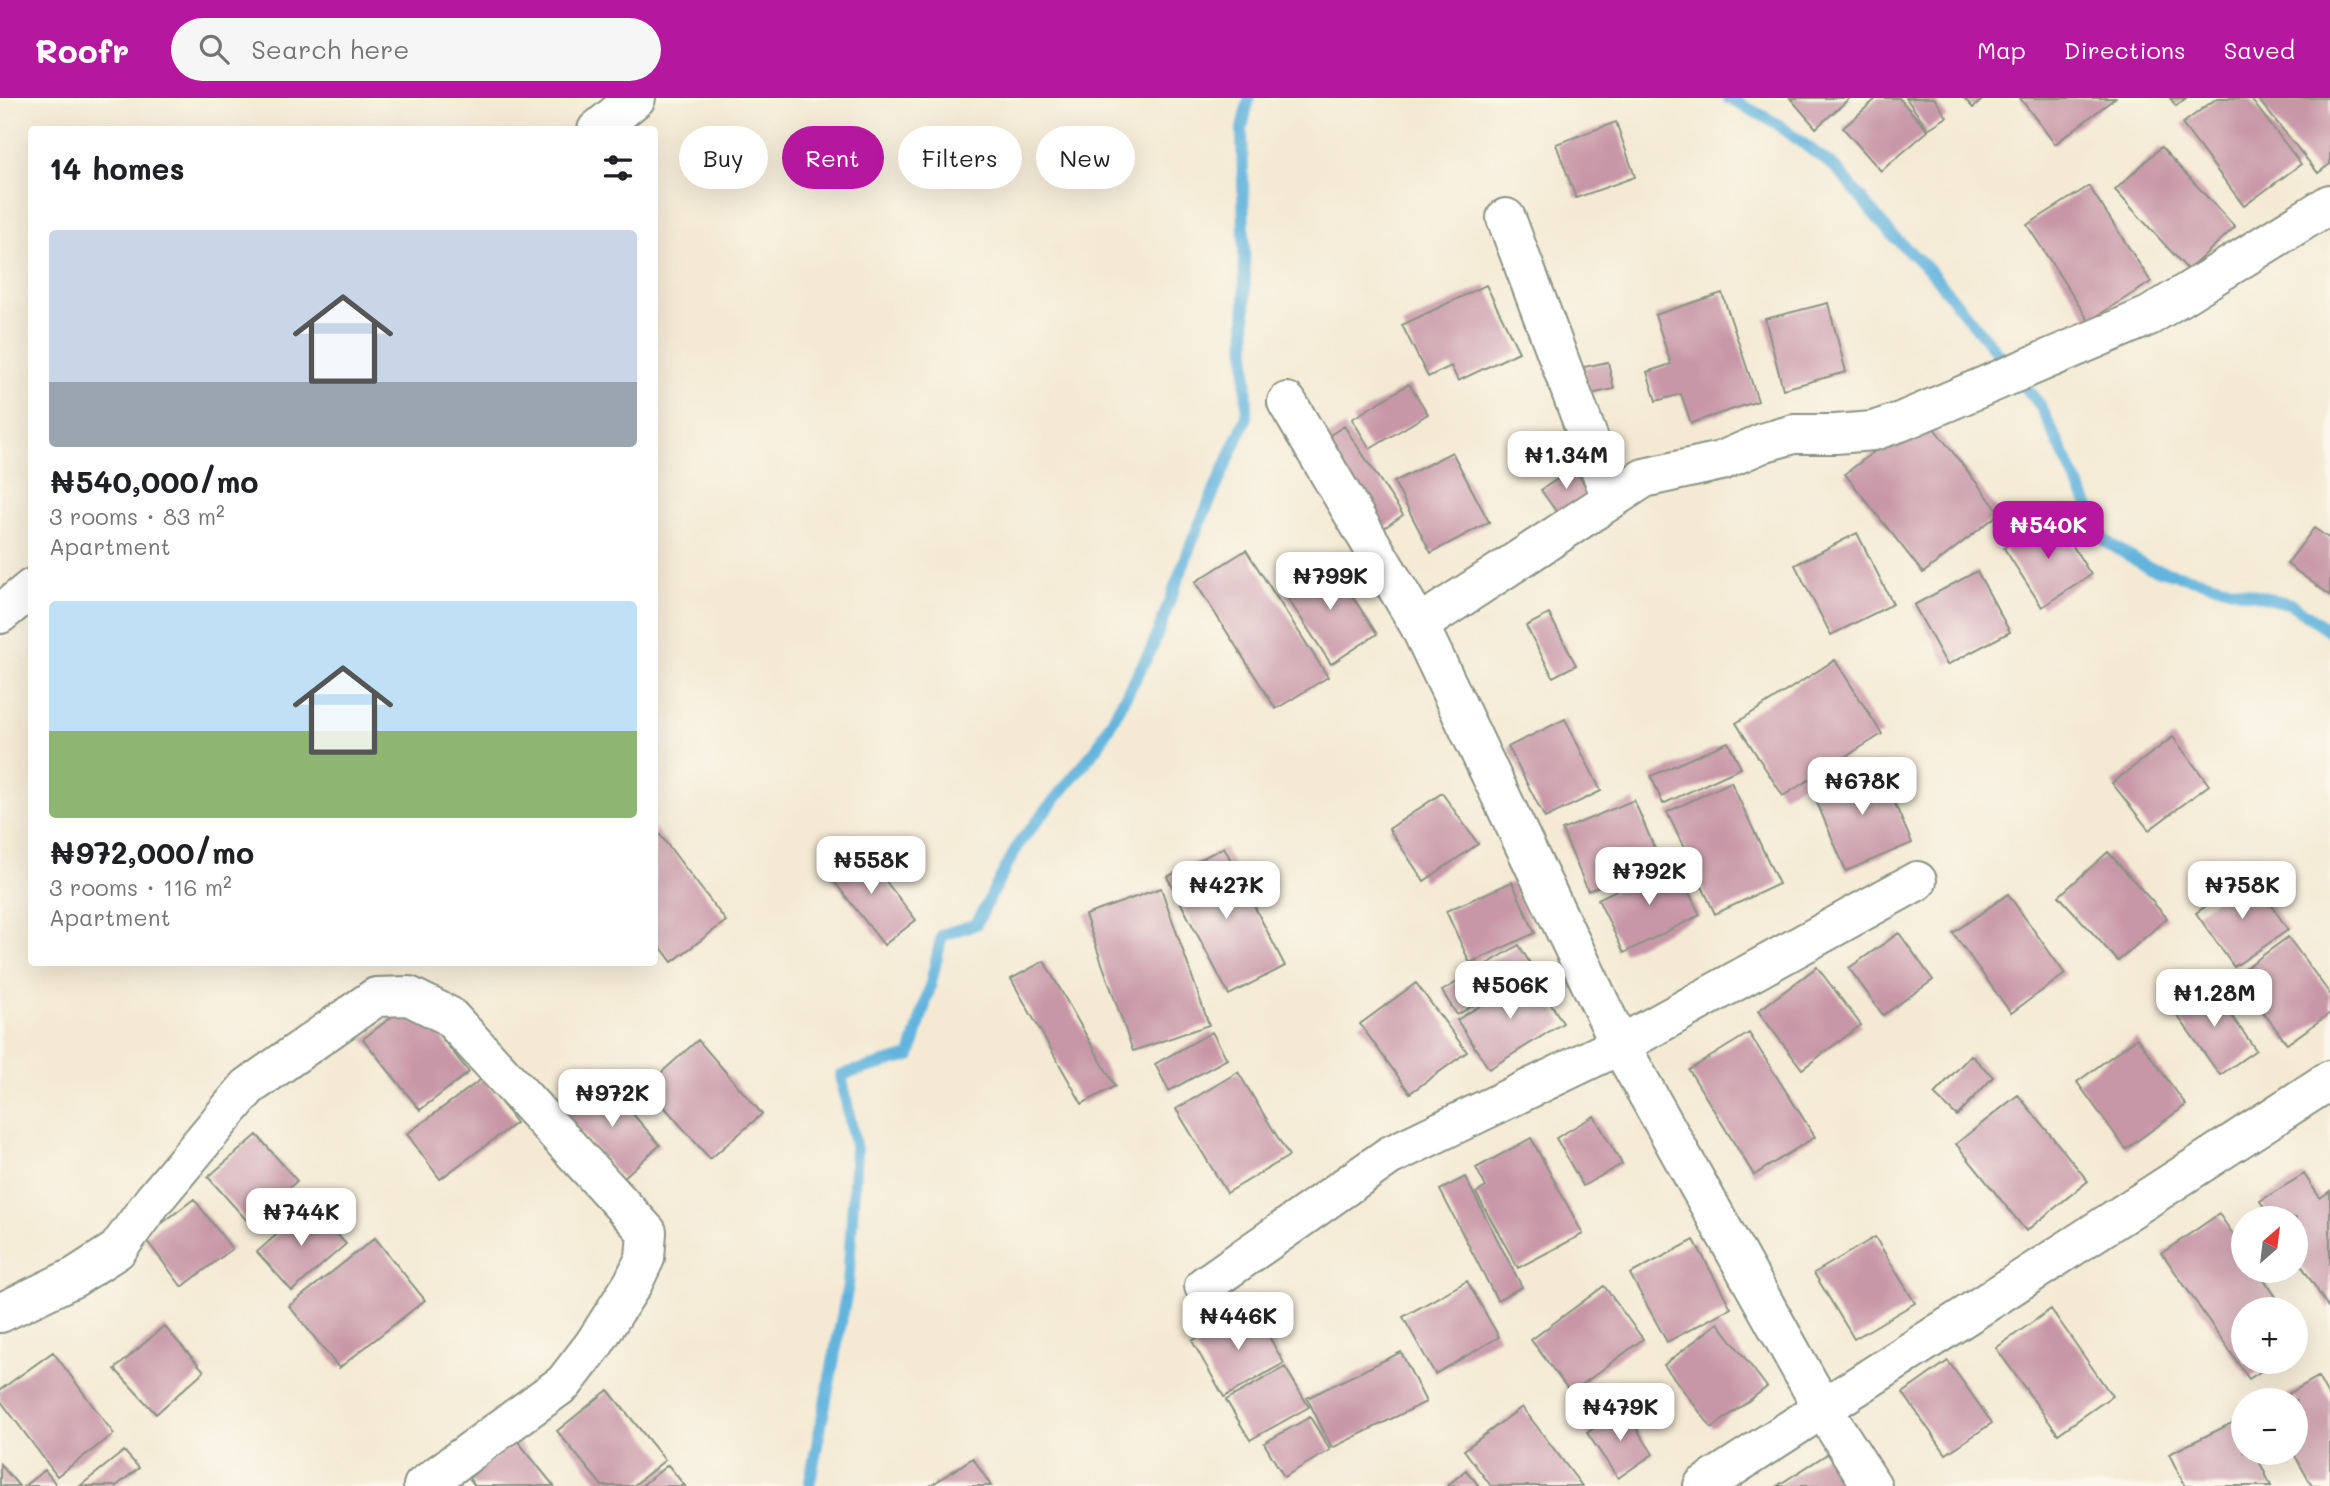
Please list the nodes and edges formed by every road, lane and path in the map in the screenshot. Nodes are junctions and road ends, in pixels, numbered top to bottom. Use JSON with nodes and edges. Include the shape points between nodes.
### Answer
{"nodes":[{"id":1,"x":636,"y":98,"type":"edge"},
{"id":2,"x":602,"y":126,"type":"edge"},
{"id":3,"x":2330,"y":204,"type":"edge"},
{"id":4,"x":1506,"y":218,"type":"dead end"},
{"id":5,"x":1287,"y":402,"type":"dead end"},
{"id":6,"x":1611,"y":498,"type":"junction"},
{"id":7,"x":28,"y":591,"type":"edge"},
{"id":8,"x":0,"y":614,"type":"edge"},
{"id":9,"x":1419,"y":625,"type":"junction"},
{"id":10,"x":1917,"y":881,"type":"dead end"},
{"id":11,"x":1620,"y":1045,"type":"junction"},
{"id":12,"x":2330,"y":1080,"type":"edge"},
{"id":13,"x":1204,"y":1286,"type":"dead end"},
{"id":14,"x":0,"y":1313,"type":"edge"},
{"id":15,"x":1823,"y":1409,"type":"junction"},
{"id":16,"x":423,"y":1486,"type":"edge"},
{"id":17,"x":1703,"y":1486,"type":"edge"},
{"id":18,"x":1872,"y":1486,"type":"edge"}],
"edges":[{"from":1,"to":2,"type":"street"},
{"from":3,"to":6,"type":"street","via":[[2150,316],[1900,422],[1873,431],[1794,434],[1721,461],[1644,478]]},
{"from":4,"to":6,"type":"street"},
{"from":5,"to":9,"type":"street"},
{"from":6,"to":9,"type":"street"},
{"from":7,"to":8,"type":"street"},
{"from":9,"to":11,"type":"street"},
{"from":10,"to":11,"type":"street"},
{"from":11,"to":13,"type":"street","via":[[1389,1156]]},
{"from":11,"to":15,"type":"street"},
{"from":12,"to":15,"type":"street"},
{"from":14,"to":16,"type":"street","via":[[75,1277],[117,1250],[247,1087],[376,997],[410,996],[449,1016],[647,1233],[645,1258],[633,1283],[564,1382]]},
{"from":15,"to":17,"type":"street"},
{"from":15,"to":18,"type":"street"}]}
